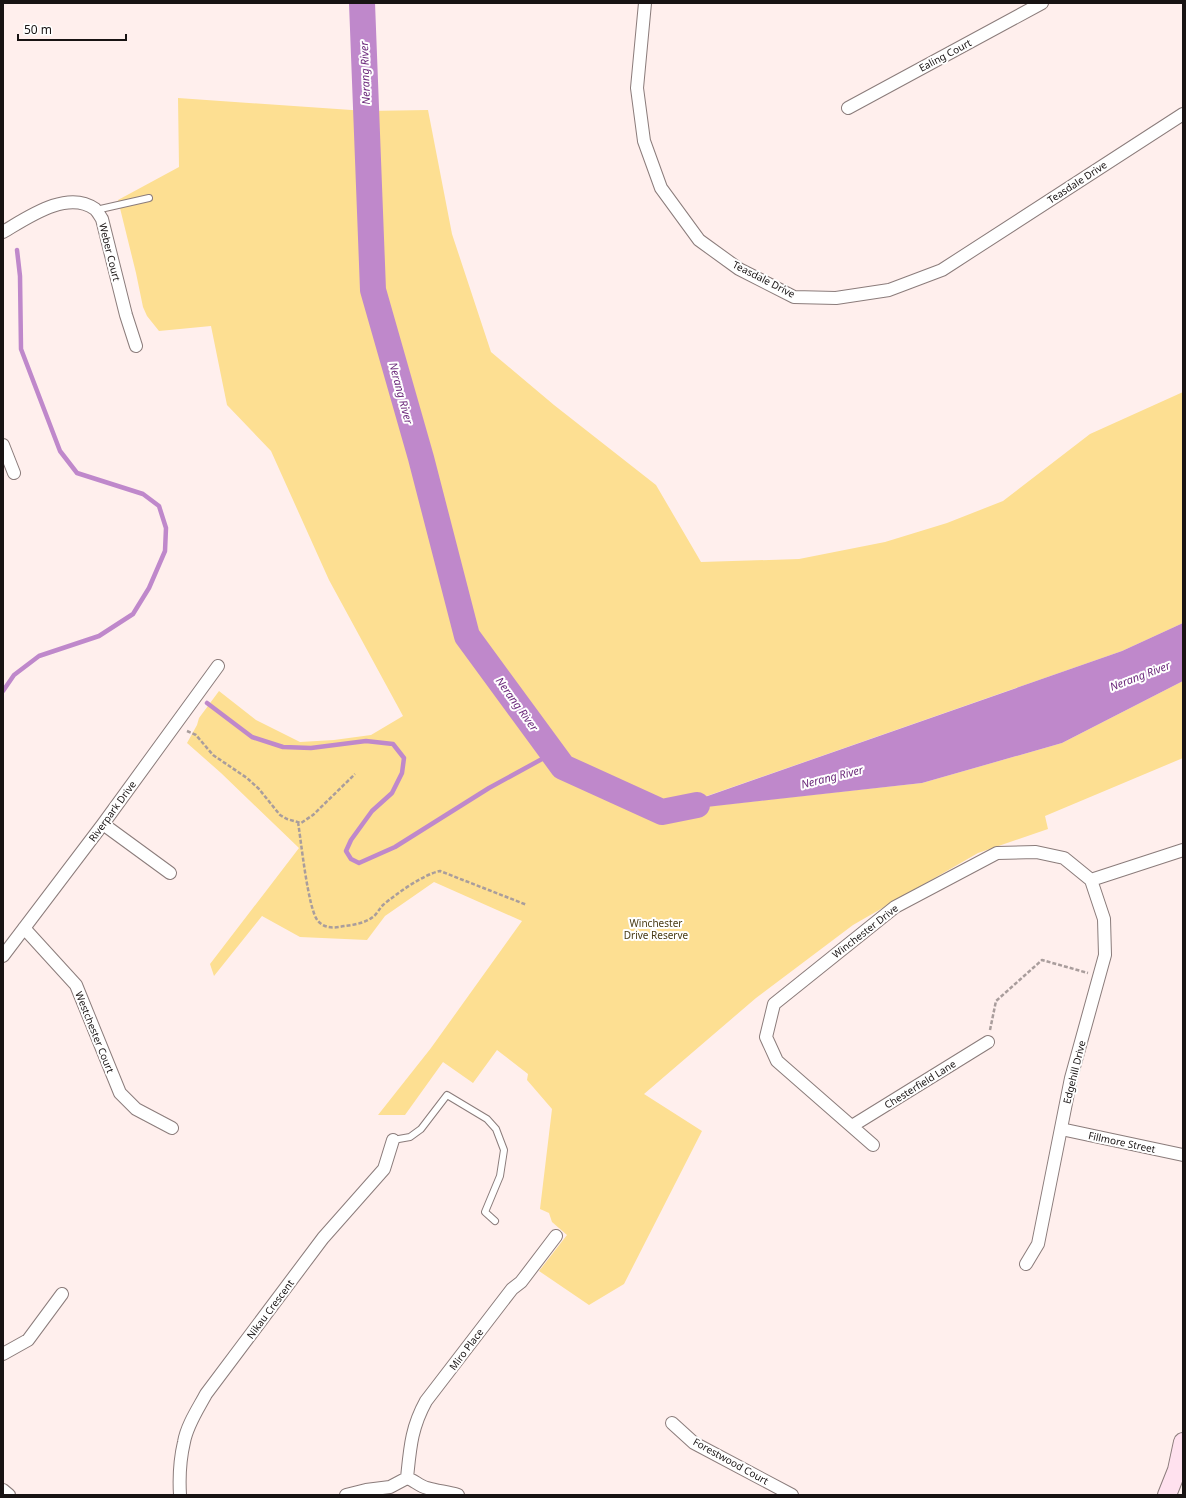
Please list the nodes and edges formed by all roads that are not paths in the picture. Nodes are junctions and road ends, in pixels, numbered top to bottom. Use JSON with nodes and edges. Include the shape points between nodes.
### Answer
{"nodes":[{"id":1,"x":645,"y":3,"type":"edge"},
{"id":2,"x":1042,"y":3,"type":"edge"},
{"id":3,"x":848,"y":108,"type":"dead end"},
{"id":4,"x":1183,"y":114,"type":"edge"},
{"id":5,"x":149,"y":198,"type":"dead end"},
{"id":6,"x":96,"y":210,"type":"junction"},
{"id":7,"x":3,"y":232,"type":"edge"},
{"id":8,"x":136,"y":346,"type":"dead end"},
{"id":9,"x":3,"y":445,"type":"edge"},
{"id":10,"x":14,"y":473,"type":"dead end"},
{"id":11,"x":218,"y":666,"type":"dead end"},
{"id":12,"x":103,"y":824,"type":"junction"},
{"id":13,"x":1183,"y":850,"type":"edge"},
{"id":14,"x":170,"y":873,"type":"dead end"},
{"id":15,"x":1091,"y":880,"type":"junction"},
{"id":16,"x":24,"y":928,"type":"junction"},
{"id":17,"x":3,"y":956,"type":"edge"},
{"id":18,"x":988,"y":1042,"type":"road end"},
{"id":19,"x":852,"y":1126,"type":"junction"},
{"id":20,"x":172,"y":1128,"type":"dead end"},
{"id":21,"x":1061,"y":1129,"type":"junction"},
{"id":22,"x":393,"y":1140,"type":"joint"},
{"id":23,"x":873,"y":1144,"type":"dead end"},
{"id":24,"x":1183,"y":1155,"type":"edge"},
{"id":25,"x":495,"y":1221,"type":"dead end"},
{"id":26,"x":556,"y":1236,"type":"dead end"},
{"id":27,"x":1026,"y":1264,"type":"dead end"},
{"id":28,"x":62,"y":1294,"type":"dead end"},
{"id":29,"x":3,"y":1354,"type":"edge"},
{"id":30,"x":672,"y":1423,"type":"dead end"},
{"id":31,"x":1183,"y":1442,"type":"edge"},
{"id":32,"x":407,"y":1478,"type":"junction"},
{"id":33,"x":3,"y":1490,"type":"edge"},
{"id":34,"x":9,"y":1495,"type":"edge"},
{"id":35,"x":180,"y":1495,"type":"edge"},
{"id":36,"x":346,"y":1495,"type":"edge"},
{"id":37,"x":458,"y":1495,"type":"edge"},
{"id":38,"x":792,"y":1495,"type":"edge"},
{"id":39,"x":1167,"y":1495,"type":"edge"}],
"edges":[{"from":1,"to":4,"type":"street","name":"Teasdale Drive","via":[[637,88],[644,141],[661,188],[699,240],[739,269],[794,297],[836,298],[889,290],[942,270]]},
{"from":2,"to":3,"type":"street","name":"Ealing Court"},
{"from":5,"to":6,"type":"lane"},
{"from":6,"to":7,"type":"street","name":"Weber Court","via":[[84,204],[58,204],[31,215]]},
{"from":6,"to":8,"type":"street","name":"Weber Court","via":[[102,220]]},
{"from":9,"to":10,"type":"street"},
{"from":11,"to":12,"type":"street","name":"Riverpark Drive"},
{"from":12,"to":14,"type":"street"},
{"from":12,"to":16,"type":"street","name":"Riverpark Drive"},
{"from":13,"to":15,"type":"street"},
{"from":15,"to":19,"type":"street","name":"Winchester Drive","via":[[1064,858],[1036,852],[997,853],[895,907],[774,1004],[766,1037],[778,1061]]},
{"from":15,"to":21,"type":"street","name":"Edgehill Drive","via":[[1104,919],[1105,955],[1071,1078]]},
{"from":16,"to":17,"type":"street","name":"Riverpark Drive"},
{"from":16,"to":20,"type":"street","name":"Westchester Court","via":[[76,985],[120,1093],[136,1109]]},
{"from":18,"to":19,"type":"street","name":"Chesterfield Lane"},
{"from":19,"to":23,"type":"street","name":"Winchester Drive"},
{"from":21,"to":24,"type":"street","name":"Fillmore Street"},
{"from":21,"to":27,"type":"street","name":"Edgehill Drive","via":[[1038,1244]]},
{"from":22,"to":25,"type":"lane","via":[[410,1137],[421,1129],[447,1094],[487,1119],[496,1129],[504,1150],[500,1176],[485,1212]]},
{"from":22,"to":35,"type":"street","name":"Nikau Crescent","via":[[384,1169],[323,1238],[206,1394],[184,1442]]},
{"from":26,"to":32,"type":"street","name":"Miro Place","via":[[426,1401],[411,1440]]},
{"from":28,"to":29,"type":"street","via":[[28,1340]]},
{"from":30,"to":38,"type":"street","name":"Forestwood Court","via":[[694,1443]]},
{"from":31,"to":39,"type":"main road","via":[[1177,1470]]},
{"from":32,"to":36,"type":"street","via":[[390,1488]]},
{"from":32,"to":37,"type":"street","via":[[428,1488]]},
{"from":33,"to":34,"type":"street"}]}
